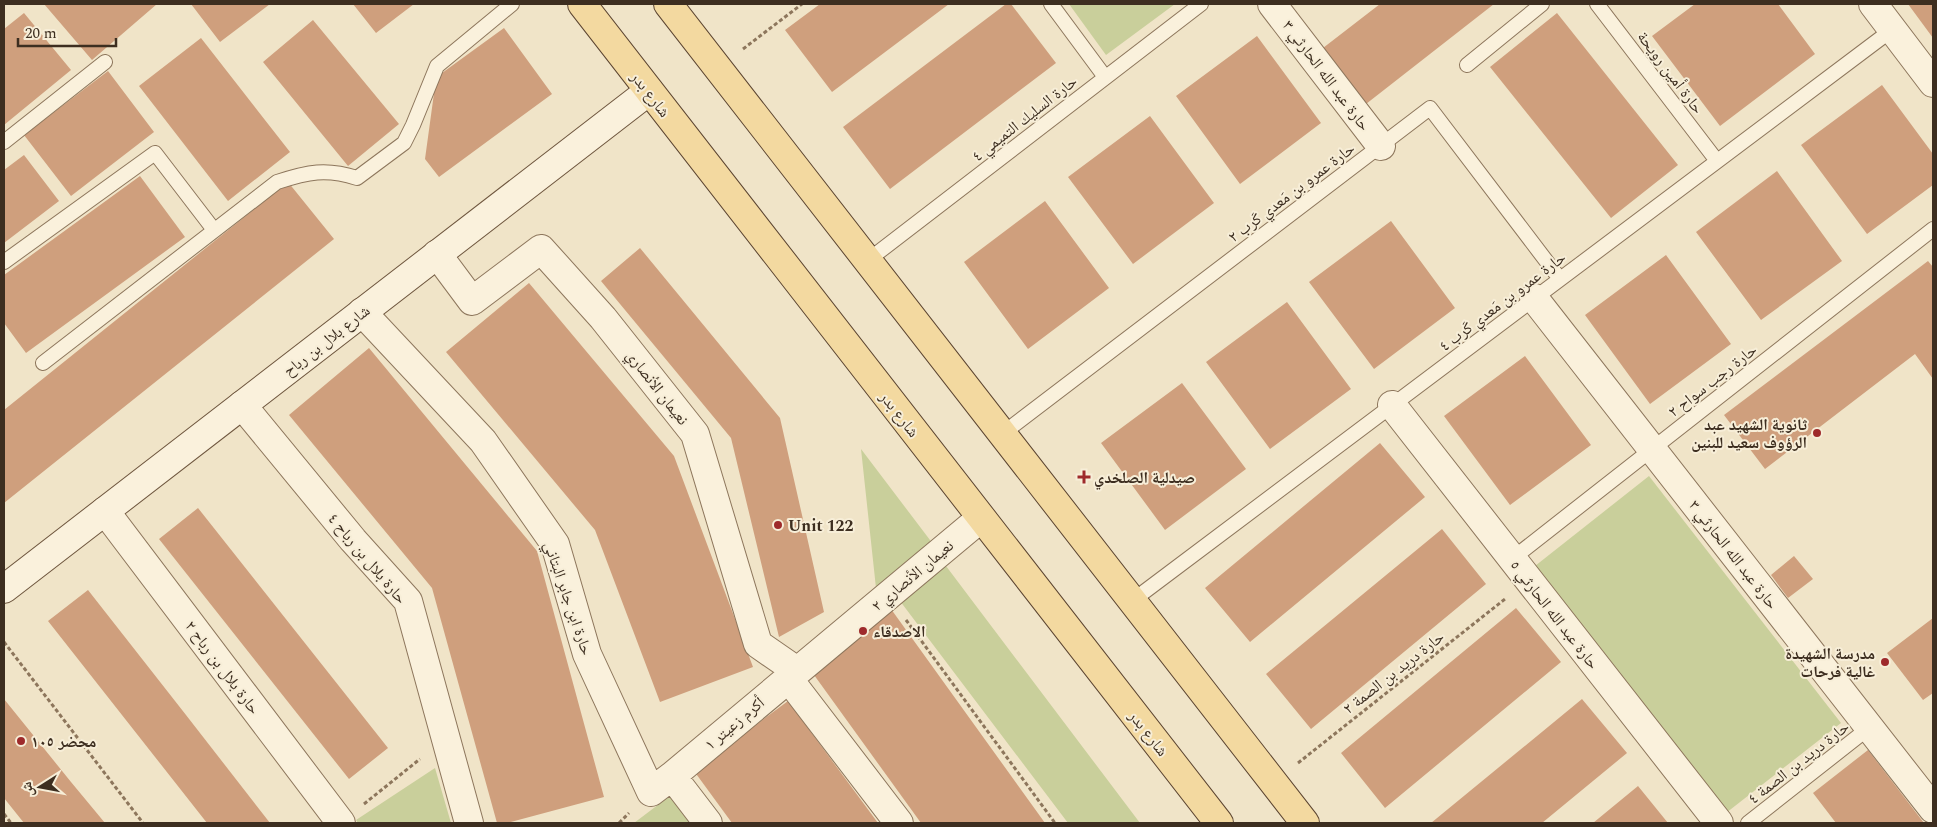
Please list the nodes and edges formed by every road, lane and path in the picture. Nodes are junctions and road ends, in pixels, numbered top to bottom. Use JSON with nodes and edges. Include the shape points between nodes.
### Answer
{"nodes":[{"id":1,"x":512,"y":4,"type":"edge"},
{"id":2,"x":582,"y":4,"type":"edge"},
{"id":3,"x":668,"y":4,"type":"edge"},
{"id":4,"x":802,"y":4,"type":"edge"},
{"id":5,"x":1051,"y":4,"type":"edge"},
{"id":6,"x":1201,"y":4,"type":"edge"},
{"id":7,"x":1272,"y":4,"type":"edge"},
{"id":8,"x":1542,"y":4,"type":"edge"},
{"id":9,"x":1597,"y":4,"type":"edge"},
{"id":10,"x":1873,"y":4,"type":"edge"},
{"id":11,"x":1892,"y":29,"type":"junction"},
{"id":12,"x":105,"y":62,"type":"dead end"},
{"id":13,"x":1467,"y":65,"type":"dead end"},
{"id":14,"x":717,"y":67,"type":"junction"},
{"id":15,"x":1105,"y":77,"type":"junction"},
{"id":16,"x":1933,"y":83,"type":"edge"},
{"id":17,"x":649,"y":91,"type":"junction"},
{"id":18,"x":4,"y":142,"type":"edge"},
{"id":19,"x":1381,"y":146,"type":"junction"},
{"id":20,"x":1717,"y":161,"type":"junction"},
{"id":21,"x":1933,"y":229,"type":"edge"},
{"id":22,"x":214,"y":230,"type":"junction"},
{"id":23,"x":437,"y":254,"type":"junction"},
{"id":24,"x":868,"y":261,"type":"junction"},
{"id":25,"x":4,"y":262,"type":"edge"},
{"id":26,"x":1560,"y":280,"type":"junction"},
{"id":27,"x":1534,"y":298,"type":"junction"},
{"id":28,"x":362,"y":312,"type":"junction"},
{"id":29,"x":43,"y":363,"type":"dead end"},
{"id":30,"x":242,"y":405,"type":"junction"},
{"id":31,"x":1392,"y":405,"type":"junction"},
{"id":32,"x":1002,"y":434,"type":"junction"},
{"id":33,"x":1652,"y":449,"type":"junction"},
{"id":34,"x":105,"y":511,"type":"junction"},
{"id":35,"x":981,"y":518,"type":"junction"},
{"id":36,"x":1512,"y":559,"type":"junction"},
{"id":37,"x":1529,"y":580,"type":"junction"},
{"id":38,"x":4,"y":589,"type":"edge"},
{"id":39,"x":888,"y":595,"type":"junction"},
{"id":40,"x":1132,"y":601,"type":"junction"},
{"id":41,"x":4,"y":642,"type":"edge"},
{"id":42,"x":792,"y":675,"type":"junction"},
{"id":43,"x":1870,"y":728,"type":"junction"},
{"id":44,"x":446,"y":739,"type":"junction"},
{"id":45,"x":672,"y":776,"type":"junction"},
{"id":46,"x":1274,"y":783,"type":"junction"},
{"id":47,"x":1933,"y":809,"type":"edge"},
{"id":48,"x":4,"y":814,"type":"edge"},
{"id":49,"x":11,"y":823,"type":"edge"},
{"id":50,"x":143,"y":823,"type":"edge"},
{"id":51,"x":340,"y":823,"type":"edge"},
{"id":52,"x":468,"y":823,"type":"edge"},
{"id":53,"x":708,"y":823,"type":"edge"},
{"id":54,"x":899,"y":823,"type":"edge"},
{"id":55,"x":1055,"y":823,"type":"edge"},
{"id":56,"x":1219,"y":823,"type":"edge"},
{"id":57,"x":1305,"y":823,"type":"edge"},
{"id":58,"x":1719,"y":823,"type":"edge"},
{"id":59,"x":1748,"y":823,"type":"edge"}],
"edges":[{"from":1,"to":22,"type":"lane","via":[[437,66],[404,143],[357,178],[340,172],[310,172],[277,182]]},
{"from":2,"to":17,"type":"main road","name":"شارع بدر"},
{"from":3,"to":14,"type":"main road"},
{"from":4,"to":14,"type":"path"},
{"from":5,"to":15,"type":"lane"},
{"from":6,"to":15,"type":"lane","name":"حارة السليك التميمي ٤"},
{"from":7,"to":19,"type":"street","name":"حارة عبد الله الحارثي ٣"},
{"from":8,"to":13,"type":"lane"},
{"from":9,"to":20,"type":"lane","name":"حارة أمين رويحة"},
{"from":10,"to":11,"type":"street"},
{"from":11,"to":16,"type":"street"},
{"from":11,"to":20,"type":"lane","name":"حارة عمرو بن مَعدي كَرب ٤"},
{"from":12,"to":18,"type":"lane"},
{"from":14,"to":24,"type":"main road"},
{"from":15,"to":24,"type":"lane","name":"حارة السليك التميمي ٤"},
{"from":17,"to":23,"type":"street","name":"شارع بلال بن رباح"},
{"from":17,"to":35,"type":"main road","name":"شارع بدر"},
{"from":19,"to":26,"type":"lane","name":"حارة عمرو بن مَعدي كَرب ٢","via":[[1430,108]]},
{"from":19,"to":32,"type":"lane","name":"حارة عمرو بن مَعدي كَرب ٢"},
{"from":20,"to":26,"type":"lane","name":"حارة عمرو بن مَعدي كَرب ٤"},
{"from":21,"to":33,"type":"lane","name":"حارة رجب سواح ٢"},
{"from":22,"to":25,"type":"lane","via":[[155,153]]},
{"from":22,"to":29,"type":"lane"},
{"from":23,"to":28,"type":"street","name":"شارع بلال بن رباح"},
{"from":23,"to":42,"type":"street","name":"نعيمان الأنصاري","via":[[472,301],[540,249],[603,318],[695,434],[758,644]]},
{"from":24,"to":32,"type":"main road"},
{"from":26,"to":27,"type":"lane","name":"حارة عمرو بن مَعدي كَرب ٤"},
{"from":27,"to":31,"type":"lane","name":"حارة عمرو بن مَعدي كَرب ٤"},
{"from":27,"to":33,"type":"street","name":"حارة عبد الله الحارثي ٣"},
{"from":28,"to":30,"type":"street","name":"شارع بلال بن رباح"},
{"from":28,"to":45,"type":"street","name":"حارة ابن جابر البتاني","via":[[483,442],[555,544],[587,654],[651,792]]},
{"from":30,"to":34,"type":"street","name":"شارع بلال بن رباح"},
{"from":30,"to":44,"type":"street","name":"حارة بلال بن رباح ٤","via":[[353,540],[408,601]]},
{"from":31,"to":36,"type":"street","name":"حارة عبد الله الحارثي ٥"},
{"from":31,"to":40,"type":"lane","name":"حارة عمرو بن مَعدي كَرب ٤"},
{"from":32,"to":40,"type":"main road"},
{"from":33,"to":36,"type":"lane","name":"حارة رجب سواح ٢"},
{"from":33,"to":43,"type":"street","name":"حارة عبد الله الحارثي ٣"},
{"from":34,"to":38,"type":"street","name":"شارع بلال بن رباح"},
{"from":34,"to":51,"type":"street","name":"حارة بلال بن رباح ٢"},
{"from":35,"to":39,"type":"street","name":"نعيمان الأنصاري ٢"},
{"from":35,"to":56,"type":"main road","name":"شارع بدر"},
{"from":36,"to":37,"type":"street","name":"حارة عبد الله الحارثي ٥"},
{"from":37,"to":46,"type":"path","name":"حارة دريد بن الصمة ٢"},
{"from":37,"to":58,"type":"street","name":"حارة عبد الله الحارثي ٥"},
{"from":39,"to":42,"type":"street","name":"نعيمان الأنصاري ٢"},
{"from":39,"to":55,"type":"path"},
{"from":40,"to":46,"type":"main road"},
{"from":41,"to":50,"type":"path"},
{"from":42,"to":45,"type":"street","name":"أكرم زعيتر ١"},
{"from":42,"to":54,"type":"street"},
{"from":43,"to":47,"type":"street","name":"حارة عبد الله الحارثي ٣"},
{"from":43,"to":59,"type":"lane","name":"حارة دريد بن الصمة ٤"},
{"from":44,"to":51,"type":"path"},
{"from":44,"to":52,"type":"street","name":"حارة بلال بن رباح ٤"},
{"from":45,"to":53,"type":"street"},
{"from":46,"to":57,"type":"main road"},
{"from":48,"to":49,"type":"path"}]}
